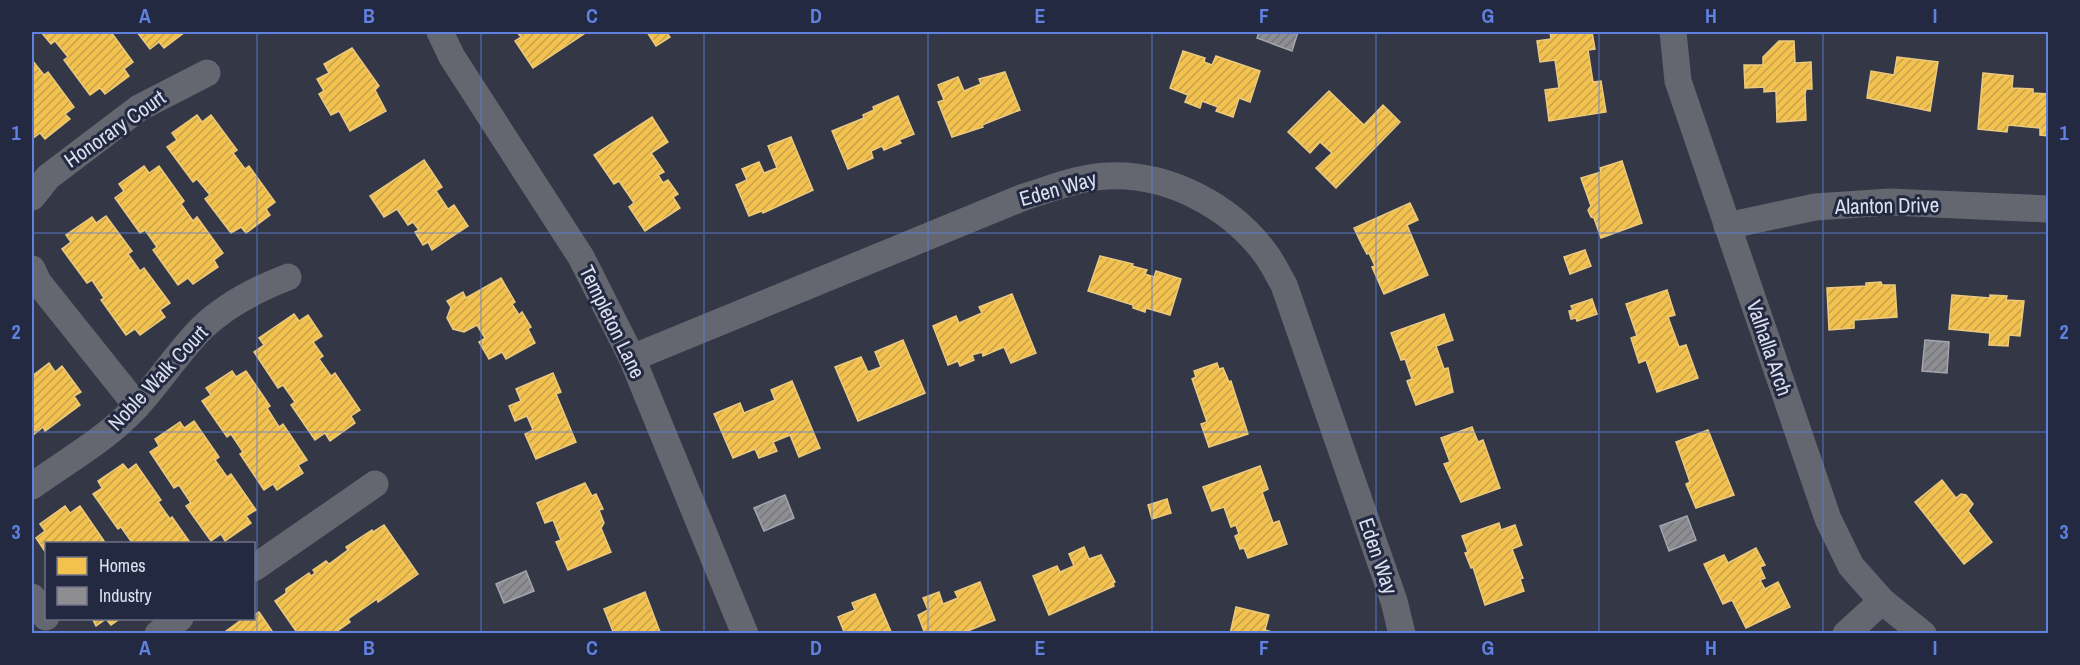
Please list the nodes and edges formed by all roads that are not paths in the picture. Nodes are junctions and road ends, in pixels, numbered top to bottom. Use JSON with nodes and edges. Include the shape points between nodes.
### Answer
{"nodes":[{"id":1,"x":440,"y":32,"type":"edge"},
{"id":2,"x":1673,"y":32,"type":"edge"},
{"id":3,"x":207,"y":73,"type":"dead end"},
{"id":4,"x":32,"y":197,"type":"edge"},
{"id":5,"x":2049,"y":209,"type":"edge"},
{"id":6,"x":1727,"y":226,"type":"junction"},
{"id":7,"x":32,"y":269,"type":"edge"},
{"id":8,"x":288,"y":277,"type":"dead end"},
{"id":9,"x":632,"y":358,"type":"junction"},
{"id":10,"x":137,"y":406,"type":"junction"},
{"id":11,"x":375,"y":484,"type":"dead end"},
{"id":12,"x":32,"y":486,"type":"edge"},
{"id":13,"x":255,"y":567,"type":"edge"},
{"id":14,"x":32,"y":597,"type":"edge"},
{"id":15,"x":1881,"y":602,"type":"junction"},
{"id":16,"x":45,"y":615,"type":"edge"},
{"id":17,"x":49,"y":620,"type":"edge"},
{"id":18,"x":177,"y":620,"type":"edge"},
{"id":19,"x":59,"y":633,"type":"edge"},
{"id":20,"x":159,"y":633,"type":"edge"},
{"id":21,"x":745,"y":633,"type":"edge"},
{"id":22,"x":1402,"y":633,"type":"edge"},
{"id":23,"x":1846,"y":633,"type":"edge"},
{"id":24,"x":1923,"y":633,"type":"edge"}],
"edges":[{"from":1,"to":9,"type":"street","name":"Templeton Lane","via":[[452,57],[581,257]]},
{"from":2,"to":6,"type":"street","name":"Valhalla Arch","via":[[1678,81]]},
{"from":3,"to":4,"type":"street","name":"Honorary Court","via":[[139,108],[48,177]]},
{"from":5,"to":6,"type":"street","name":"Alanton Drive","via":[[1890,202],[1815,207]]},
{"from":6,"to":15,"type":"street","name":"Valhalla Arch","via":[[1828,519],[1851,566]]},
{"from":7,"to":10,"type":"street","via":[[38,282]]},
{"from":8,"to":10,"type":"street","name":"Noble Walk Court","via":[[258,289],[202,328]]},
{"from":9,"to":21,"type":"street","name":"Templeton Lane"},
{"from":9,"to":22,"type":"street","name":"Eden Way","via":[[1024,197],[1107,176],[1164,183],[1193,194],[1231,218],[1269,258],[1284,285]]},
{"from":10,"to":12,"type":"street","name":"Noble Walk Court"},
{"from":11,"to":13,"type":"street"},
{"from":14,"to":16,"type":"street"},
{"from":15,"to":23,"type":"street"},
{"from":15,"to":24,"type":"street","name":"Valhalla Arch"},
{"from":17,"to":19,"type":"street"},
{"from":18,"to":20,"type":"street"}]}
